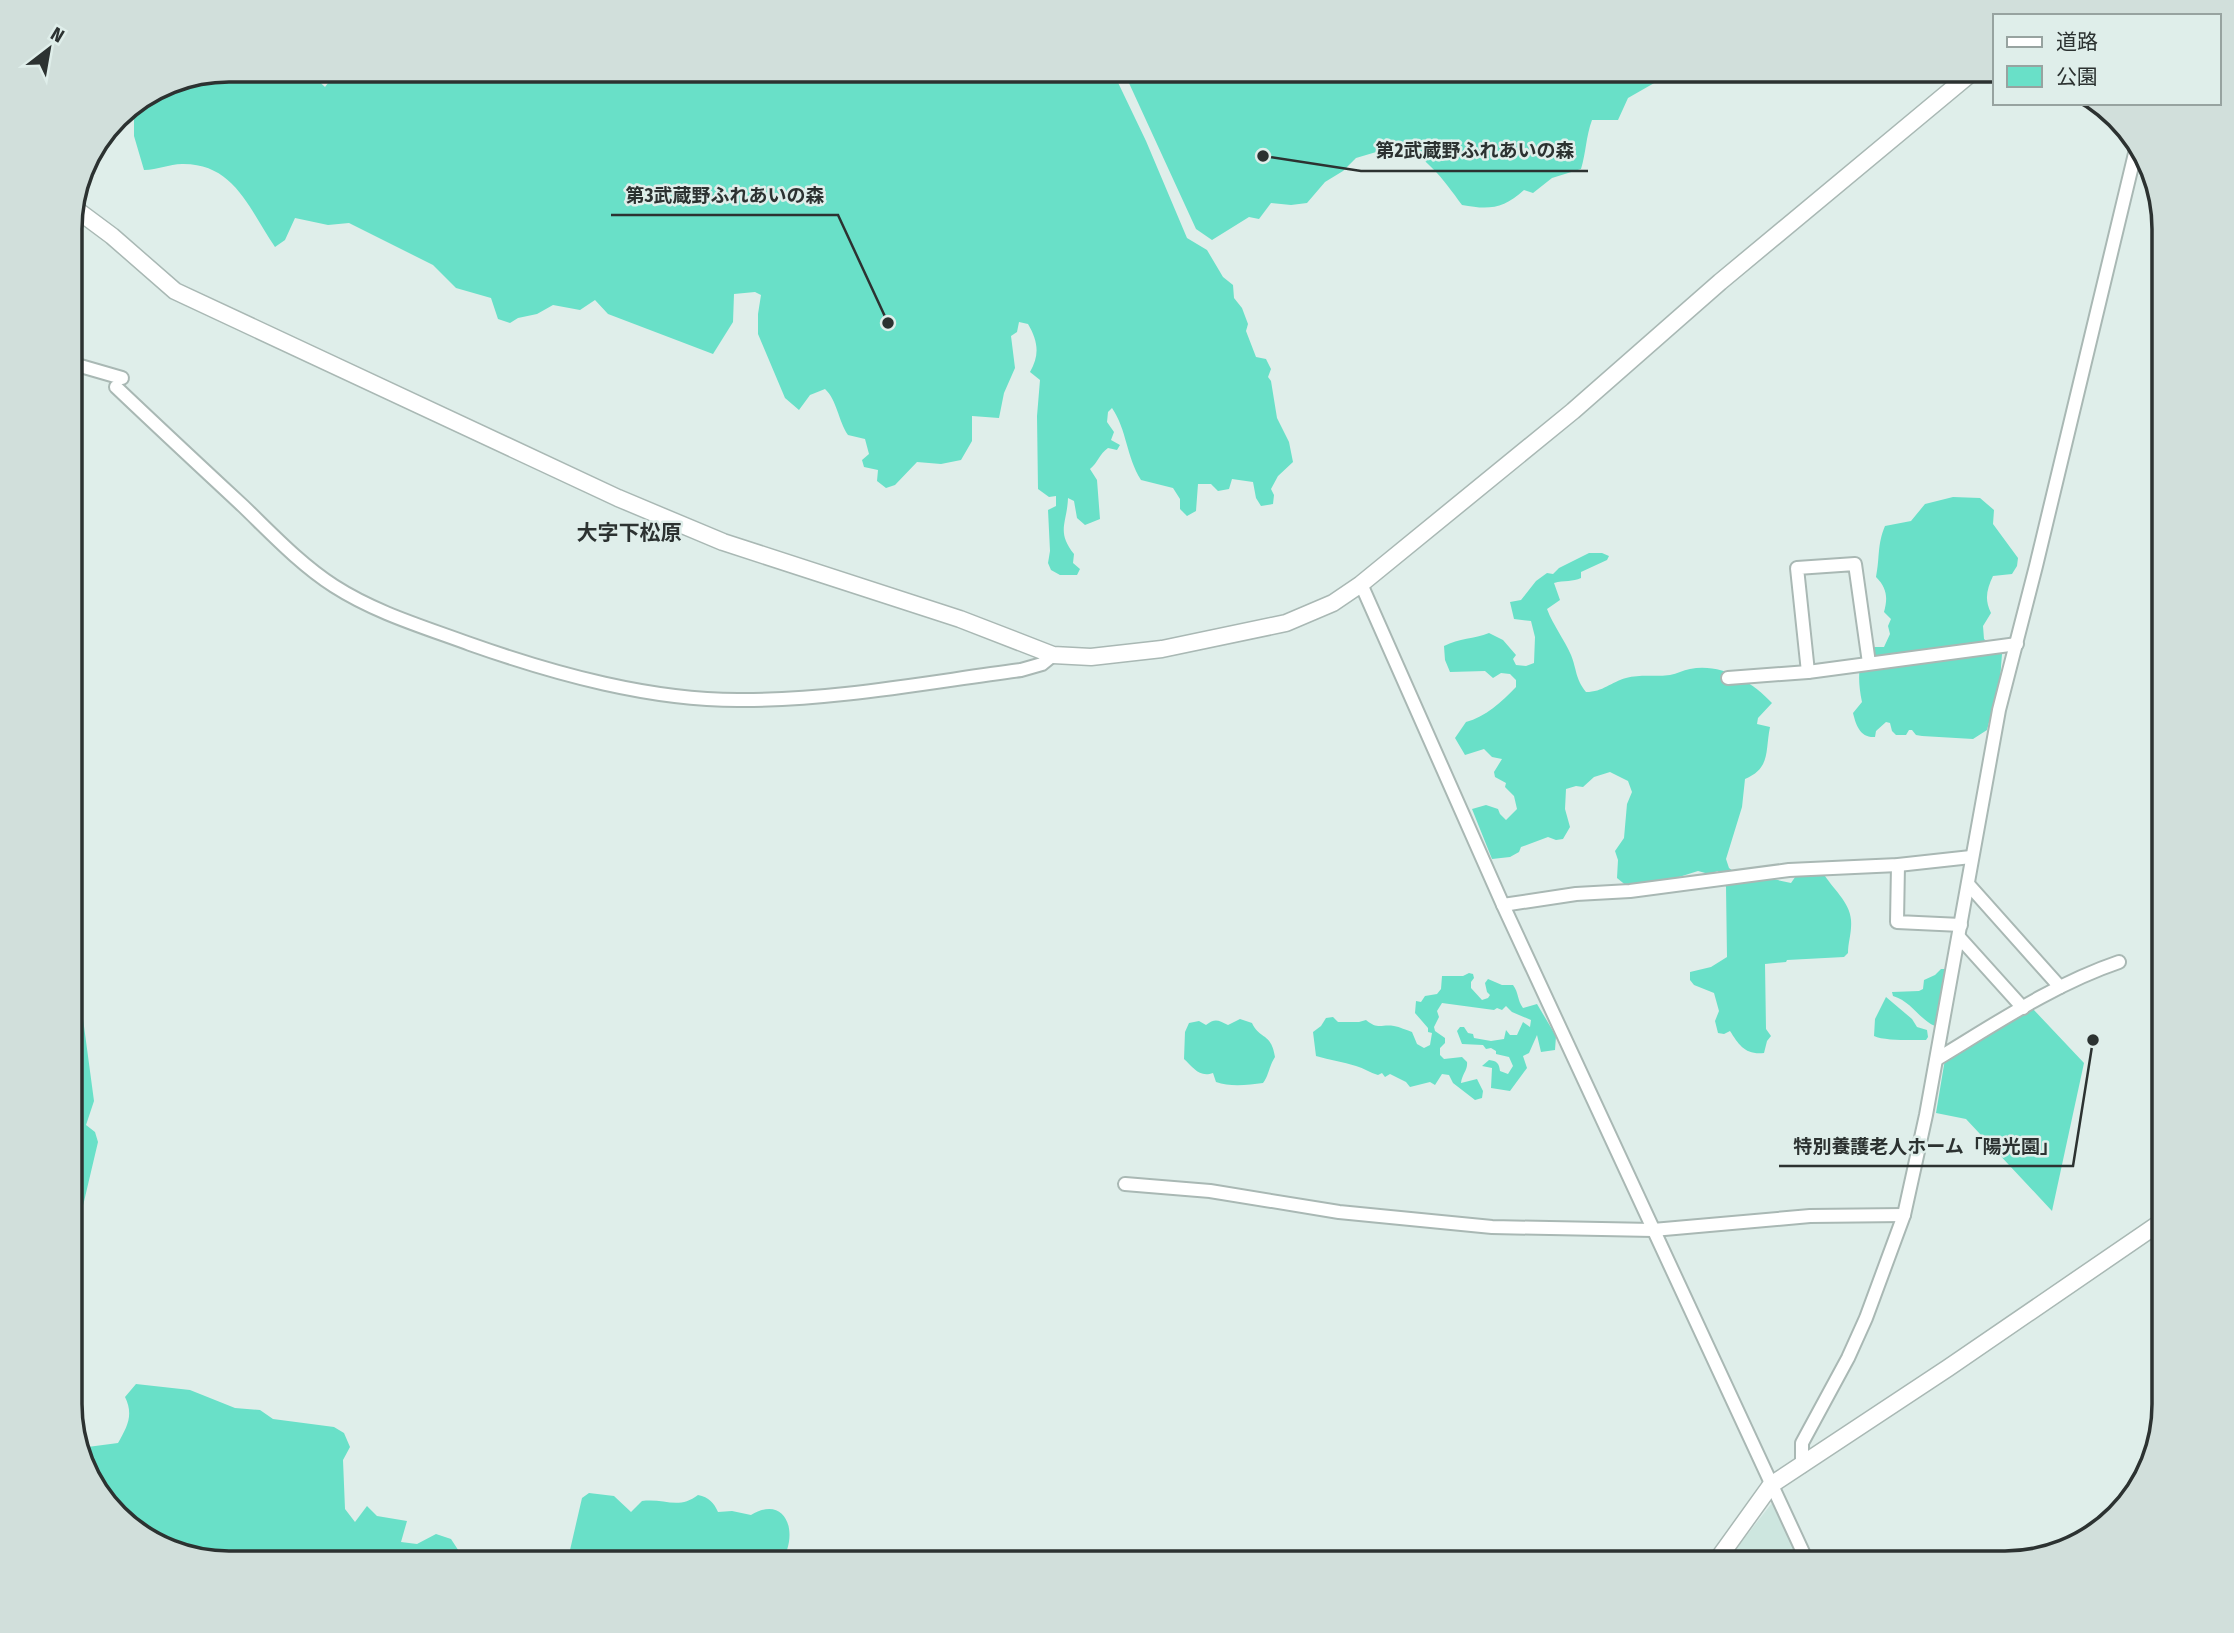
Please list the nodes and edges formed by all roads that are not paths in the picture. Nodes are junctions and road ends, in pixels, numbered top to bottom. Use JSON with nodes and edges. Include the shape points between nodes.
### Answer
{"nodes":[{"id":1,"x":1960,"y":82,"type":"edge"},
{"id":2,"x":2134,"y":159,"type":"edge"},
{"id":3,"x":83,"y":215,"type":"edge"},
{"id":4,"x":83,"y":368,"type":"edge"},
{"id":5,"x":1361,"y":584,"type":"junction"},
{"id":6,"x":2017,"y":644,"type":"junction"},
{"id":7,"x":1053,"y":655,"type":"junction"},
{"id":8,"x":1869,"y":663,"type":"junction"},
{"id":9,"x":1808,"y":672,"type":"junction"},
{"id":10,"x":1728,"y":678,"type":"dead end"},
{"id":11,"x":1971,"y":857,"type":"junction"},
{"id":12,"x":1898,"y":865,"type":"junction"},
{"id":13,"x":1968,"y":884,"type":"junction"},
{"id":14,"x":1503,"y":905,"type":"junction"},
{"id":15,"x":1960,"y":931,"type":"junction"},
{"id":16,"x":2119,"y":962,"type":"dead end"},
{"id":17,"x":2060,"y":987,"type":"junction"},
{"id":18,"x":2022,"y":1008,"type":"junction"},
{"id":19,"x":1937,"y":1059,"type":"junction"},
{"id":20,"x":1125,"y":1184,"type":"dead end"},
{"id":21,"x":1904,"y":1216,"type":"junction"},
{"id":22,"x":2152,"y":1228,"type":"edge"},
{"id":23,"x":1653,"y":1230,"type":"junction"},
{"id":24,"x":1802,"y":1466,"type":"junction"},
{"id":25,"x":1772,"y":1485,"type":"junction"},
{"id":26,"x":1724,"y":1551,"type":"edge"},
{"id":27,"x":1802,"y":1551,"type":"edge"}],
"edges":[{"from":1,"to":5,"type":"street"},
{"from":2,"to":6,"type":"street"},
{"from":3,"to":7,"type":"street","via":[[175,290],[618,498],[723,542],[960,619]]},
{"from":4,"to":7,"type":"street","via":[[119,382],[296,556],[334,586],[400,619],[566,674],[693,698],[742,700],[845,693],[1021,670]]},
{"from":5,"to":7,"type":"street","via":[[1333,603],[1286,623],[1139,652]]},
{"from":5,"to":14,"type":"street"},
{"from":6,"to":8,"type":"street"},
{"from":6,"to":11,"type":"street","via":[[1999,710]]},
{"from":8,"to":9,"type":"street"},
{"from":8,"to":9,"type":"street","via":[[1855,564],[1797,568]]},
{"from":9,"to":10,"type":"street"},
{"from":11,"to":12,"type":"street"},
{"from":11,"to":13,"type":"street"},
{"from":12,"to":14,"type":"street","via":[[1789,870]]},
{"from":12,"to":15,"type":"street","via":[[1897,922]]},
{"from":13,"to":15,"type":"street"},
{"from":13,"to":17,"type":"street"},
{"from":14,"to":23,"type":"street"},
{"from":15,"to":18,"type":"street"},
{"from":15,"to":19,"type":"street"},
{"from":16,"to":17,"type":"street"},
{"from":17,"to":18,"type":"street"},
{"from":18,"to":19,"type":"street"},
{"from":19,"to":21,"type":"street"},
{"from":20,"to":23,"type":"street","via":[[1492,1227]]},
{"from":21,"to":23,"type":"street","via":[[1810,1216]]},
{"from":21,"to":24,"type":"street","via":[[1857,1338],[1802,1444]]},
{"from":22,"to":24,"type":"street"},
{"from":23,"to":25,"type":"street"},
{"from":24,"to":25,"type":"street"},
{"from":25,"to":26,"type":"street"},
{"from":25,"to":27,"type":"street"}]}
